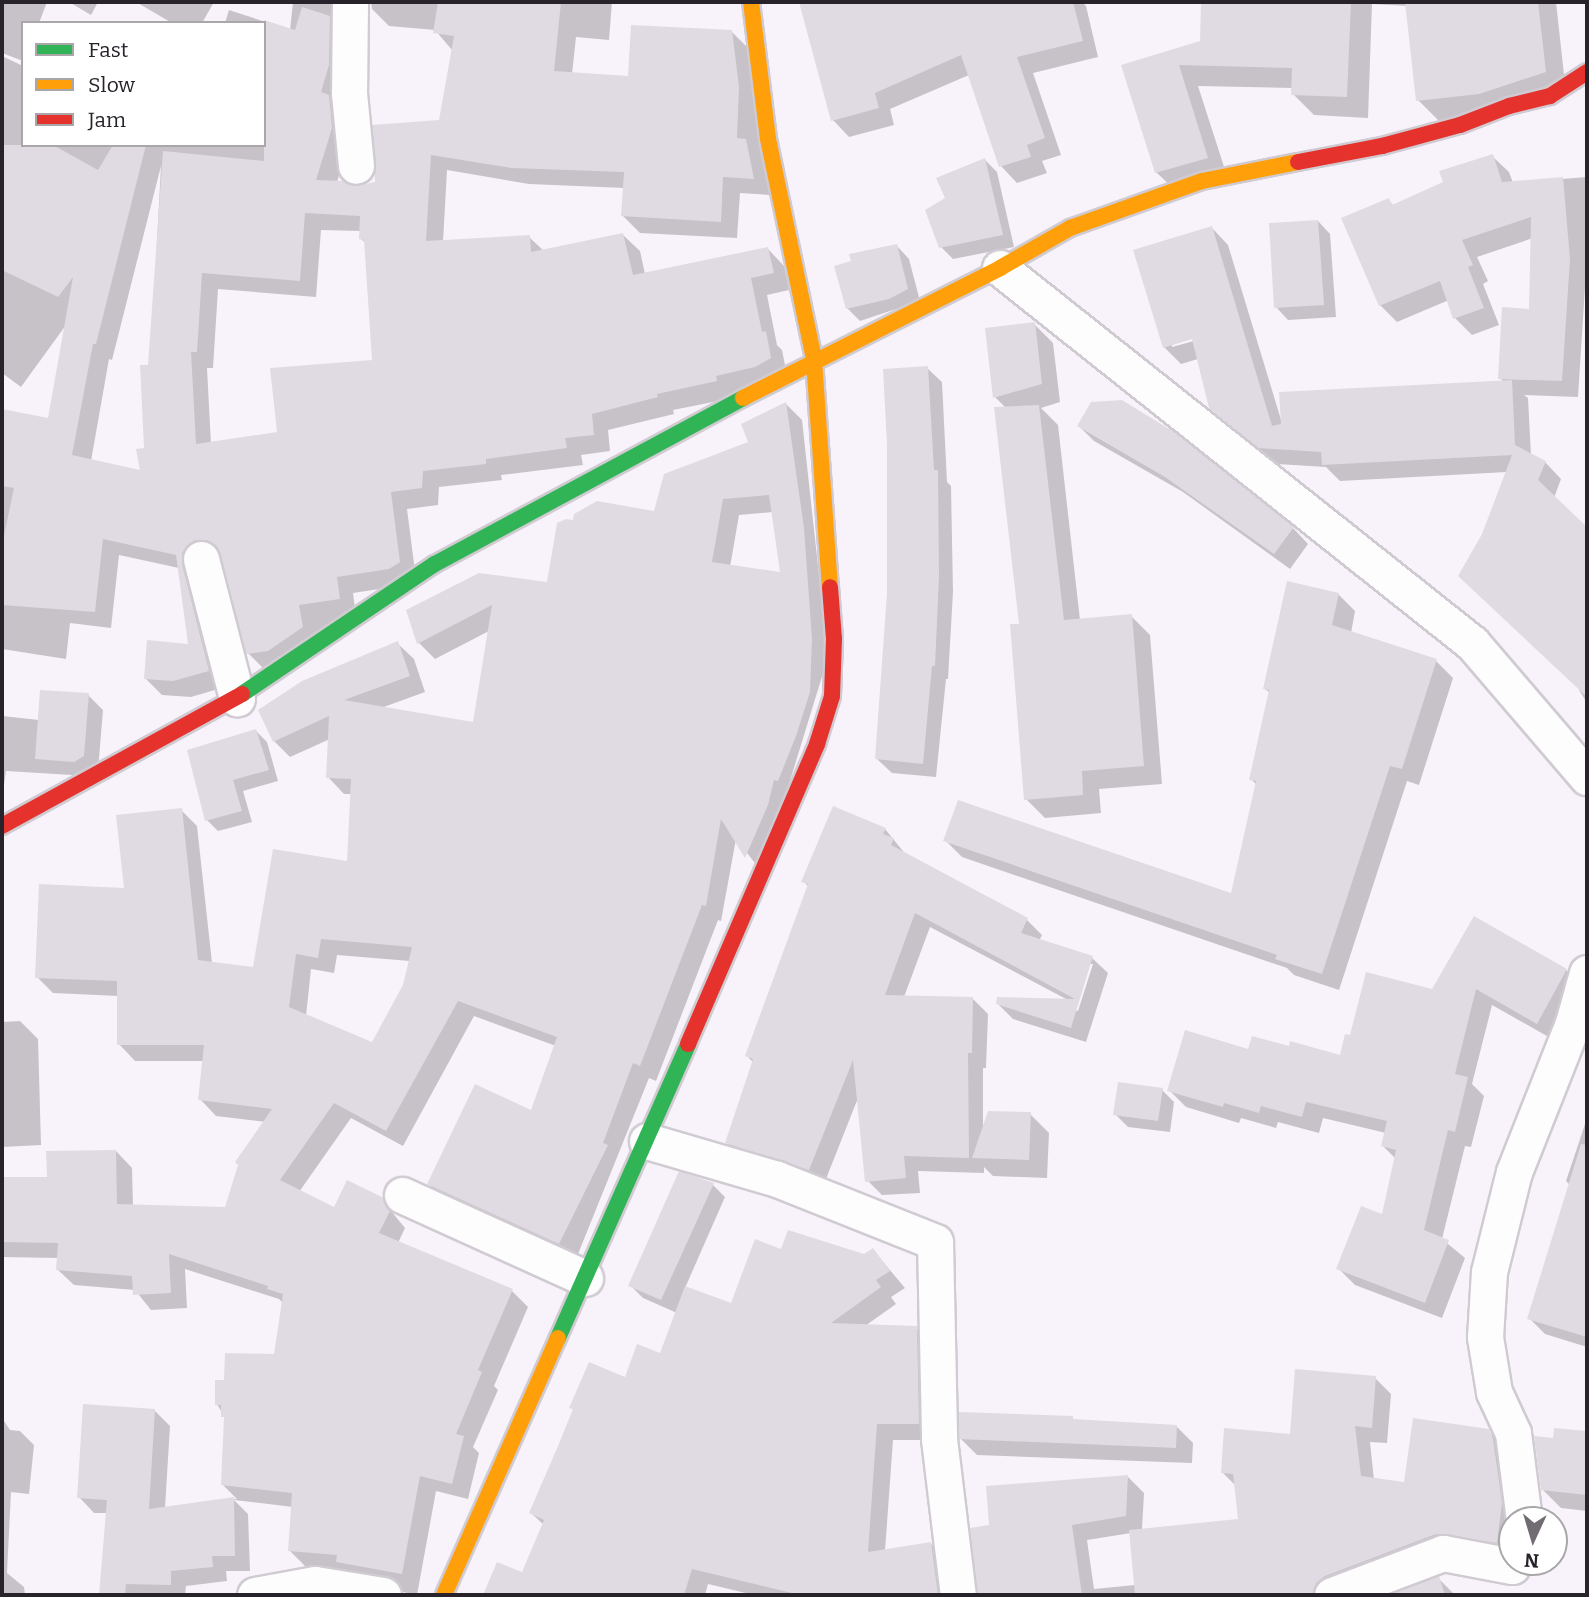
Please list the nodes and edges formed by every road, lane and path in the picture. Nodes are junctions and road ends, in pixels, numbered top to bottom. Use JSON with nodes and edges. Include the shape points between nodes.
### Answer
{"nodes":[{"id":1,"x":350,"y":2,"type":"edge"},
{"id":2,"x":751,"y":2,"type":"edge"},
{"id":3,"x":1587,"y":72,"type":"edge"},
{"id":4,"x":356,"y":166,"type":"dead end"},
{"id":5,"x":1000,"y":268,"type":"junction"},
{"id":6,"x":814,"y":360,"type":"junction"},
{"id":7,"x":201,"y":559,"type":"dead end"},
{"id":8,"x":237,"y":698,"type":"junction"},
{"id":9,"x":1587,"y":777,"type":"edge"},
{"id":10,"x":2,"y":826,"type":"edge"},
{"id":11,"x":1587,"y":973,"type":"edge"},
{"id":12,"x":647,"y":1141,"type":"junction"},
{"id":13,"x":402,"y":1195,"type":"dead end"},
{"id":14,"x":585,"y":1278,"type":"junction"},
{"id":15,"x":1522,"y":1506,"type":"edge"},
{"id":16,"x":1498,"y":1563,"type":"edge"},
{"id":17,"x":255,"y":1595,"type":"edge"},
{"id":18,"x":383,"y":1595,"type":"edge"},
{"id":19,"x":444,"y":1595,"type":"edge"},
{"id":20,"x":958,"y":1595,"type":"edge"},
{"id":21,"x":1332,"y":1595,"type":"edge"}],
"edges":[{"from":1,"to":4,"type":"street","via":[[349,93]]},
{"from":2,"to":6,"type":"street","via":[[768,139]]},
{"from":3,"to":5,"type":"street","via":[[1550,96],[1460,125],[1382,146],[1202,181],[1139,201],[1070,228]]},
{"from":5,"to":6,"type":"street"},
{"from":5,"to":9,"type":"street","via":[[1472,643]]},
{"from":6,"to":8,"type":"street","via":[[435,564]]},
{"from":6,"to":12,"type":"street","via":[[834,639],[832,696],[811,757]]},
{"from":7,"to":8,"type":"street"},
{"from":8,"to":10,"type":"street"},
{"from":11,"to":15,"type":"street","via":[[1573,1023],[1514,1172],[1489,1272],[1485,1337],[1494,1392],[1513,1433]]},
{"from":12,"to":14,"type":"street"},
{"from":12,"to":20,"type":"street","via":[[777,1179],[935,1242],[939,1439]]},
{"from":13,"to":14,"type":"street"},
{"from":14,"to":19,"type":"street"},
{"from":16,"to":21,"type":"street","via":[[1443,1553]]},
{"from":17,"to":18,"type":"street","via":[[315,1584]]}]}
